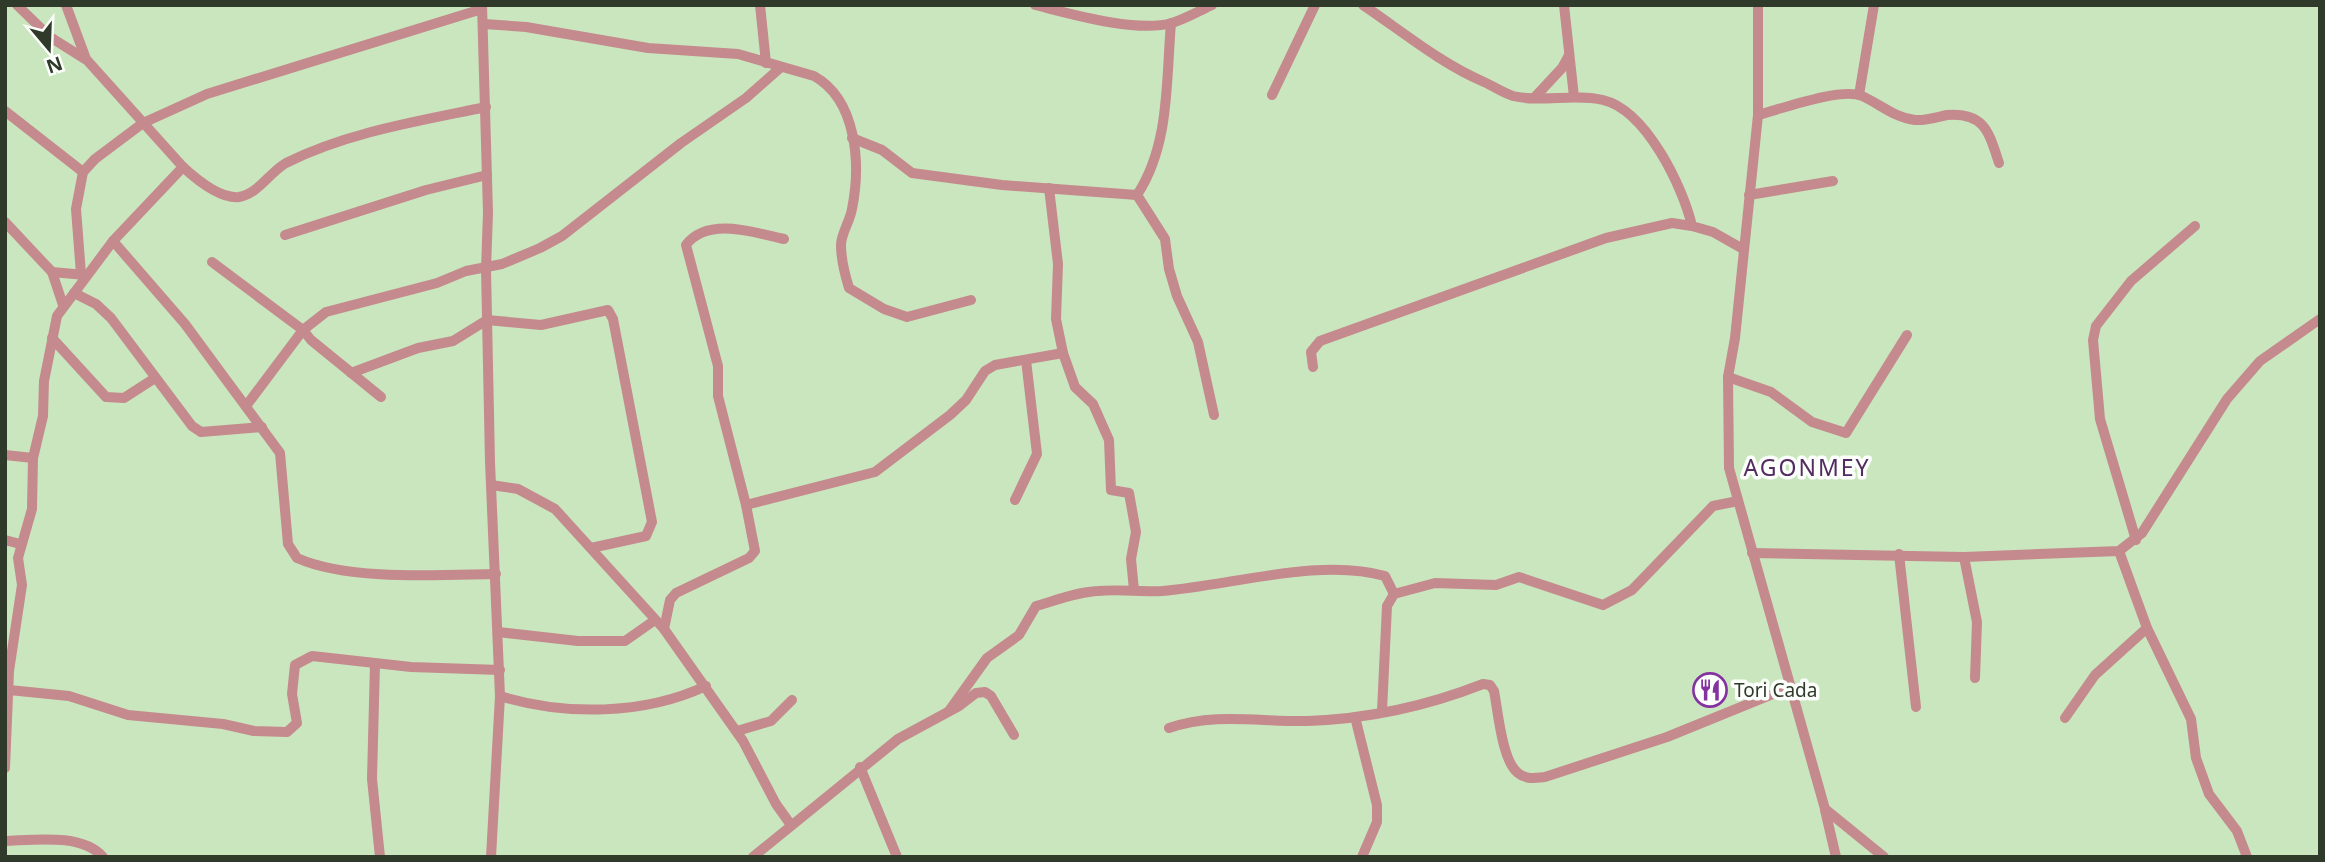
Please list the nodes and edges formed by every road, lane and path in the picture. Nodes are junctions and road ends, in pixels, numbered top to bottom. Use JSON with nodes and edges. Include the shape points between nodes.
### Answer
{"nodes":[{"id":1,"x":17,"y":5,"type":"edge"},
{"id":2,"x":66,"y":5,"type":"edge"},
{"id":3,"x":760,"y":5,"type":"edge"},
{"id":4,"x":1035,"y":5,"type":"edge"},
{"id":5,"x":1212,"y":5,"type":"edge"},
{"id":6,"x":1315,"y":5,"type":"edge"},
{"id":7,"x":1363,"y":5,"type":"edge"},
{"id":8,"x":1564,"y":5,"type":"edge"},
{"id":9,"x":1758,"y":5,"type":"edge"},
{"id":10,"x":1874,"y":5,"type":"edge"},
{"id":11,"x":482,"y":7,"type":"edge"},
{"id":12,"x":1171,"y":23,"type":"junction"},
{"id":13,"x":484,"y":24,"type":"junction"},
{"id":14,"x":1570,"y":55,"type":"junction"},
{"id":15,"x":86,"y":59,"type":"junction"},
{"id":16,"x":766,"y":63,"type":"junction"},
{"id":17,"x":780,"y":68,"type":"junction"},
{"id":18,"x":1272,"y":95,"type":"dead end"},
{"id":19,"x":1859,"y":95,"type":"junction"},
{"id":20,"x":1535,"y":96,"type":"junction"},
{"id":21,"x":1574,"y":97,"type":"junction"},
{"id":22,"x":486,"y":107,"type":"junction"},
{"id":23,"x":5,"y":111,"type":"edge"},
{"id":24,"x":1758,"y":115,"type":"junction"},
{"id":25,"x":143,"y":123,"type":"junction"},
{"id":26,"x":852,"y":138,"type":"junction"},
{"id":27,"x":1998,"y":163,"type":"dead end"},
{"id":28,"x":183,"y":167,"type":"junction"},
{"id":29,"x":83,"y":172,"type":"junction"},
{"id":30,"x":487,"y":175,"type":"junction"},
{"id":31,"x":1833,"y":181,"type":"dead end"},
{"id":32,"x":1049,"y":188,"type":"junction"},
{"id":33,"x":1136,"y":195,"type":"junction"},
{"id":34,"x":1749,"y":195,"type":"junction"},
{"id":35,"x":5,"y":222,"type":"edge"},
{"id":36,"x":1692,"y":226,"type":"junction"},
{"id":37,"x":2195,"y":226,"type":"dead end"},
{"id":38,"x":285,"y":235,"type":"dead end"},
{"id":39,"x":784,"y":239,"type":"dead end"},
{"id":40,"x":113,"y":241,"type":"junction"},
{"id":41,"x":1743,"y":248,"type":"junction"},
{"id":42,"x":212,"y":262,"type":"dead end"},
{"id":43,"x":486,"y":269,"type":"junction"},
{"id":44,"x":52,"y":272,"type":"junction"},
{"id":45,"x":85,"y":275,"type":"junction"},
{"id":46,"x":74,"y":293,"type":"junction"},
{"id":47,"x":971,"y":300,"type":"dead end"},
{"id":48,"x":62,"y":305,"type":"junction"},
{"id":49,"x":2320,"y":319,"type":"edge"},
{"id":50,"x":487,"y":320,"type":"junction"},
{"id":51,"x":303,"y":330,"type":"junction"},
{"id":52,"x":1907,"y":335,"type":"dead end"},
{"id":53,"x":52,"y":338,"type":"junction"},
{"id":54,"x":1063,"y":353,"type":"junction"},
{"id":55,"x":1026,"y":360,"type":"junction"},
{"id":56,"x":1313,"y":367,"type":"dead end"},
{"id":57,"x":351,"y":373,"type":"junction"},
{"id":58,"x":1728,"y":376,"type":"junction"},
{"id":59,"x":155,"y":378,"type":"junction"},
{"id":60,"x":381,"y":397,"type":"dead end"},
{"id":61,"x":246,"y":406,"type":"junction"},
{"id":62,"x":1214,"y":415,"type":"dead end"},
{"id":63,"x":261,"y":428,"type":"junction"},
{"id":64,"x":5,"y":455,"type":"edge"},
{"id":65,"x":33,"y":458,"type":"junction"},
{"id":66,"x":491,"y":485,"type":"junction"},
{"id":67,"x":1015,"y":500,"type":"dead end"},
{"id":68,"x":1738,"y":501,"type":"junction"},
{"id":69,"x":746,"y":505,"type":"junction"},
{"id":70,"x":5,"y":540,"type":"edge"},
{"id":71,"x":2136,"y":540,"type":"junction"},
{"id":72,"x":20,"y":544,"type":"junction"},
{"id":73,"x":591,"y":548,"type":"junction"},
{"id":74,"x":2119,"y":551,"type":"junction"},
{"id":75,"x":1752,"y":553,"type":"junction"},
{"id":76,"x":1899,"y":554,"type":"junction"},
{"id":77,"x":1964,"y":557,"type":"junction"},
{"id":78,"x":496,"y":573,"type":"junction"},
{"id":79,"x":1134,"y":590,"type":"junction"},
{"id":80,"x":1394,"y":594,"type":"junction"},
{"id":81,"x":655,"y":620,"type":"junction"},
{"id":82,"x":2147,"y":628,"type":"junction"},
{"id":83,"x":664,"y":629,"type":"junction"},
{"id":84,"x":498,"y":632,"type":"junction"},
{"id":85,"x":374,"y":664,"type":"junction"},
{"id":86,"x":500,"y":670,"type":"junction"},
{"id":87,"x":1975,"y":678,"type":"dead end"},
{"id":88,"x":706,"y":686,"type":"junction"},
{"id":89,"x":1790,"y":687,"type":"junction"},
{"id":90,"x":9,"y":690,"type":"junction"},
{"id":91,"x":500,"y":696,"type":"junction"},
{"id":92,"x":792,"y":699,"type":"dead end"},
{"id":93,"x":1916,"y":707,"type":"dead end"},
{"id":94,"x":949,"y":711,"type":"junction"},
{"id":95,"x":1382,"y":711,"type":"junction"},
{"id":96,"x":1354,"y":716,"type":"junction"},
{"id":97,"x":2065,"y":718,"type":"dead end"},
{"id":98,"x":1169,"y":729,"type":"dead end"},
{"id":99,"x":737,"y":731,"type":"junction"},
{"id":100,"x":1014,"y":735,"type":"dead end"},
{"id":101,"x":860,"y":767,"type":"junction"},
{"id":102,"x":5,"y":768,"type":"edge"},
{"id":103,"x":1825,"y":809,"type":"junction"},
{"id":104,"x":791,"y":825,"type":"junction"},
{"id":105,"x":5,"y":841,"type":"edge"},
{"id":106,"x":103,"y":857,"type":"edge"},
{"id":107,"x":380,"y":857,"type":"edge"},
{"id":108,"x":491,"y":857,"type":"edge"},
{"id":109,"x":753,"y":857,"type":"edge"},
{"id":110,"x":897,"y":857,"type":"edge"},
{"id":111,"x":1362,"y":857,"type":"edge"},
{"id":112,"x":1836,"y":857,"type":"edge"},
{"id":113,"x":1884,"y":857,"type":"edge"},
{"id":114,"x":2247,"y":857,"type":"edge"}],
"edges":[{"from":1,"to":15,"type":"street","via":[[50,37]]},
{"from":2,"to":15,"type":"street"},
{"from":3,"to":16,"type":"street"},
{"from":4,"to":12,"type":"street","via":[[1127,23]]},
{"from":5,"to":12,"type":"street"},
{"from":6,"to":18,"type":"street"},
{"from":7,"to":20,"type":"street","via":[[1460,73],[1513,96]]},
{"from":8,"to":14,"type":"street"},
{"from":9,"to":24,"type":"street"},
{"from":10,"to":19,"type":"street"},
{"from":11,"to":13,"type":"street"},
{"from":11,"to":25,"type":"street","via":[[207,94]]},
{"from":12,"to":33,"type":"street","via":[[1160,140],[1153,166]]},
{"from":13,"to":16,"type":"street","via":[[648,48],[738,54]]},
{"from":13,"to":22,"type":"street"},
{"from":14,"to":20,"type":"street"},
{"from":14,"to":21,"type":"street"},
{"from":15,"to":25,"type":"street"},
{"from":16,"to":17,"type":"street"},
{"from":17,"to":26,"type":"street","via":[[814,76],[831,88],[842,102]]},
{"from":17,"to":43,"type":"street","via":[[562,236]]},
{"from":19,"to":24,"type":"street"},
{"from":19,"to":27,"type":"street","via":[[1914,120],[1962,115],[1980,121],[1987,128]]},
{"from":20,"to":21,"type":"street"},
{"from":21,"to":36,"type":"street","via":[[1606,100],[1639,122],[1688,206]]},
{"from":22,"to":28,"type":"street","via":[[356,135],[286,164],[238,197],[198,180]]},
{"from":22,"to":30,"type":"street"},
{"from":23,"to":29,"type":"street"},
{"from":24,"to":34,"type":"street"},
{"from":25,"to":28,"type":"street"},
{"from":25,"to":29,"type":"street"},
{"from":26,"to":32,"type":"street","via":[[882,150],[912,173]]},
{"from":26,"to":47,"type":"street","via":[[852,208],[841,242],[849,288],[907,317]]},
{"from":28,"to":40,"type":"street"},
{"from":29,"to":45,"type":"street","via":[[76,208]]},
{"from":30,"to":38,"type":"street"},
{"from":30,"to":43,"type":"street"},
{"from":31,"to":34,"type":"street"},
{"from":32,"to":33,"type":"street"},
{"from":32,"to":54,"type":"street","via":[[1058,264],[1056,319]]},
{"from":33,"to":62,"type":"street","via":[[1165,239],[1169,269],[1198,342]]},
{"from":34,"to":41,"type":"street"},
{"from":35,"to":44,"type":"street"},
{"from":36,"to":41,"type":"street"},
{"from":36,"to":56,"type":"street","via":[[1672,223],[1606,238],[1413,306],[1320,341],[1311,352]]},
{"from":37,"to":71,"type":"street","via":[[2132,281],[2096,326],[2093,340],[2101,419]]},
{"from":39,"to":69,"type":"street","via":[[724,228],[686,245],[705,308],[718,366],[719,396]]},
{"from":40,"to":45,"type":"street"},
{"from":40,"to":61,"type":"street","via":[[185,324]]},
{"from":41,"to":58,"type":"street"},
{"from":42,"to":51,"type":"street"},
{"from":43,"to":50,"type":"street"},
{"from":43,"to":51,"type":"street","via":[[326,312]]},
{"from":44,"to":45,"type":"street"},
{"from":44,"to":48,"type":"street"},
{"from":45,"to":46,"type":"street"},
{"from":46,"to":48,"type":"street"},
{"from":46,"to":59,"type":"street","via":[[111,318]]},
{"from":48,"to":53,"type":"street"},
{"from":49,"to":71,"type":"street","via":[[2260,361],[2227,399]]},
{"from":50,"to":57,"type":"street","via":[[453,341],[418,348]]},
{"from":50,"to":66,"type":"street"},
{"from":50,"to":73,"type":"street","via":[[541,325],[602,309],[613,319],[652,522],[646,536]]},
{"from":51,"to":57,"type":"street"},
{"from":51,"to":61,"type":"street"},
{"from":52,"to":58,"type":"street","via":[[1846,433],[1812,422],[1771,393]]},
{"from":53,"to":59,"type":"street","via":[[106,397],[124,398]]},
{"from":53,"to":65,"type":"street"},
{"from":54,"to":55,"type":"street"},
{"from":54,"to":79,"type":"street","via":[[1075,387],[1093,404],[1109,440],[1111,490],[1129,493],[1136,532],[1131,559]]},
{"from":55,"to":67,"type":"street","via":[[1037,454]]},
{"from":55,"to":69,"type":"street","via":[[985,371],[958,407],[875,472]]},
{"from":57,"to":60,"type":"street"},
{"from":58,"to":68,"type":"street","via":[[1729,468]]},
{"from":59,"to":63,"type":"street","via":[[201,432]]},
{"from":61,"to":63,"type":"street"},
{"from":63,"to":78,"type":"street","via":[[280,453],[288,544],[297,558],[386,573]]},
{"from":64,"to":65,"type":"street"},
{"from":65,"to":72,"type":"street","via":[[32,509]]},
{"from":66,"to":73,"type":"street","via":[[517,489],[555,509]]},
{"from":66,"to":78,"type":"street"},
{"from":68,"to":75,"type":"street"},
{"from":68,"to":80,"type":"street","via":[[1713,506],[1632,590],[1603,605],[1518,577],[1496,585],[1435,583]]},
{"from":69,"to":83,"type":"street","via":[[755,551],[676,593]]},
{"from":70,"to":72,"type":"street"},
{"from":71,"to":74,"type":"street"},
{"from":72,"to":90,"type":"street","via":[[21,597],[12,639]]},
{"from":73,"to":81,"type":"street"},
{"from":74,"to":77,"type":"street"},
{"from":74,"to":82,"type":"street"},
{"from":75,"to":76,"type":"street"},
{"from":75,"to":89,"type":"street"},
{"from":76,"to":77,"type":"street"},
{"from":76,"to":93,"type":"street"},
{"from":77,"to":87,"type":"street","via":[[1977,622]]},
{"from":78,"to":84,"type":"street"},
{"from":79,"to":80,"type":"street","via":[[1162,591],[1342,571],[1385,576]]},
{"from":79,"to":94,"type":"street","via":[[1082,593],[1036,606],[1019,635],[987,658]]},
{"from":80,"to":95,"type":"street","via":[[1387,606]]},
{"from":81,"to":83,"type":"street"},
{"from":81,"to":84,"type":"street","via":[[625,641]]},
{"from":82,"to":97,"type":"street","via":[[2095,675]]},
{"from":82,"to":114,"type":"street","via":[[2191,719],[2196,758],[2209,794],[2237,831]]},
{"from":83,"to":88,"type":"street"},
{"from":84,"to":86,"type":"street"},
{"from":85,"to":86,"type":"street"},
{"from":85,"to":90,"type":"street","via":[[312,656],[303,659],[292,674],[297,723],[287,732],[276,733],[128,715],[69,696]]},
{"from":85,"to":107,"type":"street","via":[[372,779]]},
{"from":86,"to":91,"type":"street"},
{"from":88,"to":91,"type":"street","via":[[682,698],[640,707],[565,709]]},
{"from":88,"to":99,"type":"street"},
{"from":89,"to":95,"type":"street","via":[[1667,737],[1530,779],[1517,773],[1507,758],[1490,685],[1419,706]]},
{"from":89,"to":103,"type":"street"},
{"from":90,"to":102,"type":"street"},
{"from":91,"to":108,"type":"street"},
{"from":92,"to":99,"type":"street","via":[[771,720]]},
{"from":94,"to":100,"type":"street","via":[[985,692]]},
{"from":94,"to":101,"type":"street","via":[[898,738]]},
{"from":95,"to":96,"type":"street"},
{"from":96,"to":98,"type":"street","via":[[1308,721],[1209,718]]},
{"from":96,"to":111,"type":"street","via":[[1377,805],[1377,822]]},
{"from":99,"to":104,"type":"street"},
{"from":101,"to":104,"type":"street"},
{"from":101,"to":110,"type":"street"},
{"from":103,"to":112,"type":"street"},
{"from":103,"to":113,"type":"street"},
{"from":104,"to":109,"type":"street"},
{"from":105,"to":106,"type":"street","via":[[79,843]]}]}
